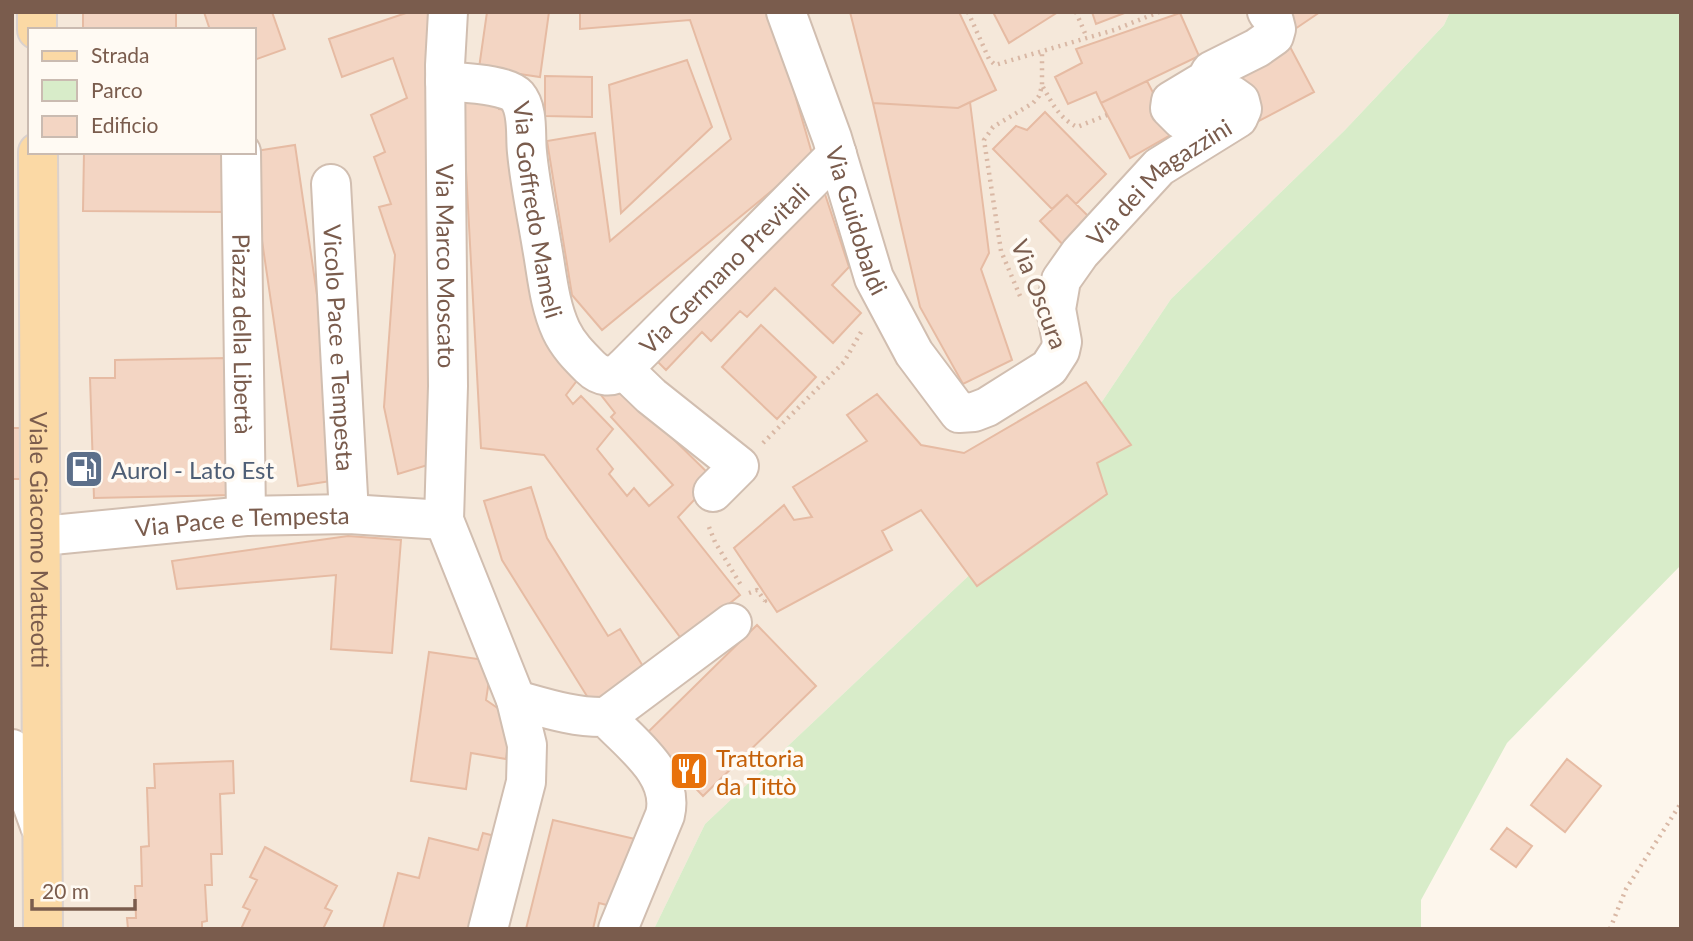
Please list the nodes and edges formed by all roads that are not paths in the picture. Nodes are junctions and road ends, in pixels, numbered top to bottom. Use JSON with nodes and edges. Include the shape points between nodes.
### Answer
{"nodes":[{"id":1,"x":448,"y":12,"type":"edge"},
{"id":2,"x":786,"y":12,"type":"edge"},
{"id":3,"x":1268,"y":12,"type":"edge"},
{"id":4,"x":445,"y":81,"type":"junction"},
{"id":5,"x":38,"y":154,"type":"edge"},
{"id":6,"x":241,"y":154,"type":"edge"},
{"id":7,"x":837,"y":154,"type":"junction"},
{"id":8,"x":331,"y":184,"type":"dead end"},
{"id":9,"x":616,"y":373,"type":"junction"},
{"id":10,"x":959,"y":413,"type":"joint"},
{"id":11,"x":726,"y":479,"type":"road end"},
{"id":12,"x":349,"y":514,"type":"junction"},
{"id":13,"x":246,"y":516,"type":"junction"},
{"id":14,"x":444,"y":520,"type":"junction"},
{"id":15,"x":42,"y":536,"type":"junction"},
{"id":16,"x":732,"y":623,"type":"dead end"},
{"id":17,"x":516,"y":699,"type":"junction"},
{"id":18,"x":599,"y":718,"type":"junction"},
{"id":19,"x":12,"y":749,"type":"edge"},
{"id":20,"x":43,"y":834,"type":"junction"},
{"id":21,"x":43,"y":929,"type":"edge"},
{"id":22,"x":488,"y":929,"type":"edge"},
{"id":23,"x":618,"y":929,"type":"edge"}],
"edges":[{"from":1,"to":4,"type":"street","name":"Via Marco Moscato"},
{"from":2,"to":7,"type":"street","name":"Via Guidobaldi"},
{"from":3,"to":10,"type":"street","name":"Via dei Magazzini","via":[[1274,21],[1274,36],[1211,71],[1206,80],[1171,102],[1170,108],[1181,119],[1233,96],[1242,109],[1238,118],[1159,167],[1061,280],[1056,309],[1062,342],[1049,368],[987,407]]},
{"from":4,"to":9,"type":"street","name":"Via Goffredo Mameli","via":[[504,89],[520,101],[556,316],[569,344],[594,371]]},
{"from":4,"to":14,"type":"street","name":"Via Marco Moscato","via":[[448,386]]},
{"from":5,"to":15,"type":"main road","name":"Viale Giacomo Matteotti"},
{"from":6,"to":13,"type":"street","name":"Piazza della Libertà"},
{"from":7,"to":9,"type":"street","name":"Via Germano Previtali"},
{"from":7,"to":10,"type":"street","name":"Via Guidobaldi","via":[[882,295],[914,353]]},
{"from":8,"to":12,"type":"street","name":"Vicolo Pace e Tempesta"},
{"from":9,"to":11,"type":"street","name":"Via Goffredo Mameli","via":[[651,396]]},
{"from":12,"to":13,"type":"street","name":"Via Pace e Tempesta"},
{"from":12,"to":14,"type":"street","name":"Via Pace e Tempesta"},
{"from":13,"to":15,"type":"street","name":"Via Pace e Tempesta"},
{"from":14,"to":17,"type":"street"},
{"from":15,"to":20,"type":"main road","name":"Viale Giacomo Matteotti"},
{"from":16,"to":18,"type":"street"},
{"from":17,"to":18,"type":"street","via":[[561,713]]},
{"from":17,"to":22,"type":"street","via":[[527,745],[526,782]]},
{"from":18,"to":23,"type":"street","via":[[660,775],[667,799],[665,815]]},
{"from":19,"to":20,"type":"street"},
{"from":20,"to":21,"type":"main road","name":"Viale Giacomo Matteotti"}]}
